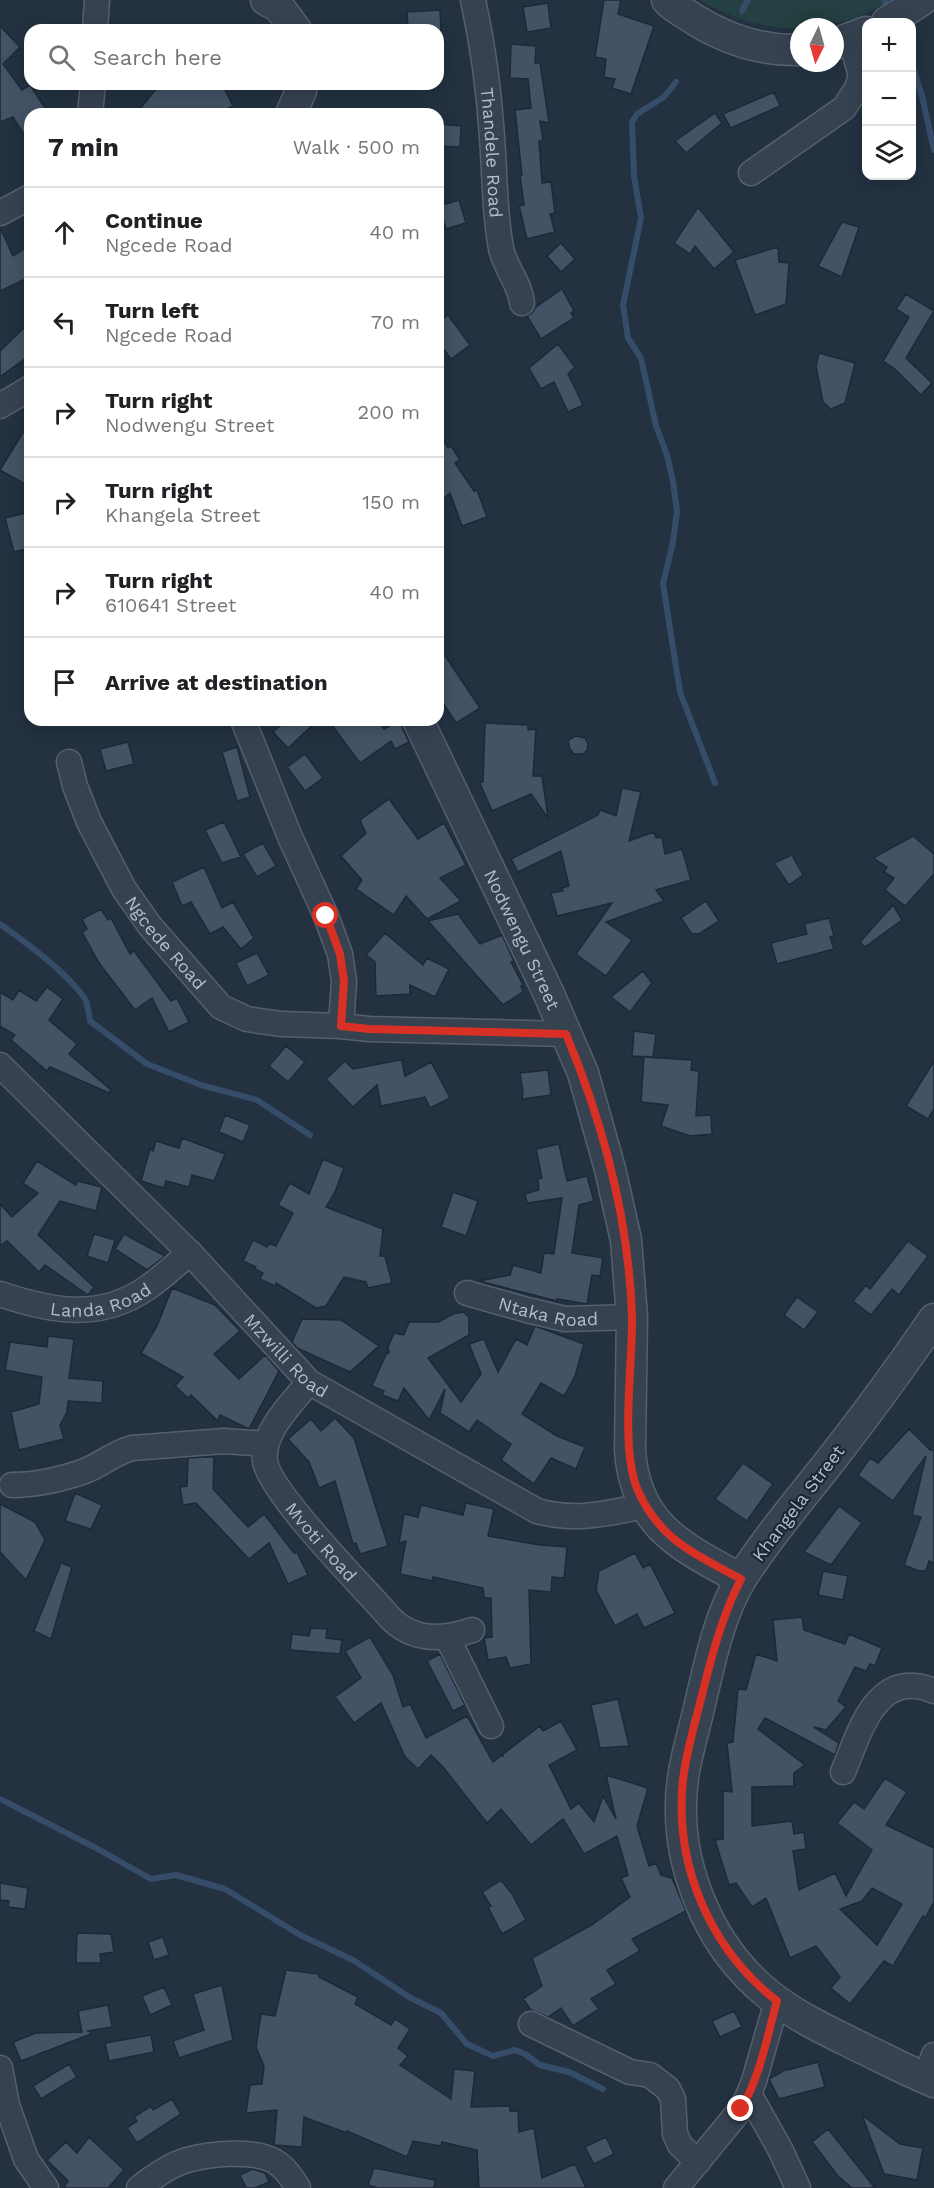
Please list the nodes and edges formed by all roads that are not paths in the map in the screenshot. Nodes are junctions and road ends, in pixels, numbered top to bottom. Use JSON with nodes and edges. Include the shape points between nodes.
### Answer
{"nodes":[{"id":1,"x":97,"y":0,"type":"edge"},
{"id":2,"x":473,"y":0,"type":"edge"},
{"id":3,"x":667,"y":0,"type":"edge"},
{"id":4,"x":922,"y":0,"type":"edge"},
{"id":5,"x":893,"y":18,"type":"edge"},
{"id":6,"x":95,"y":24,"type":"edge"},
{"id":7,"x":851,"y":39,"type":"edge"},
{"id":8,"x":790,"y":50,"type":"edge"},
{"id":9,"x":92,"y":90,"type":"edge"},
{"id":10,"x":301,"y":90,"type":"edge"},
{"id":11,"x":91,"y":108,"type":"edge"},
{"id":12,"x":294,"y":108,"type":"edge"},
{"id":13,"x":751,"y":173,"type":"dead end"},
{"id":14,"x":24,"y":200,"type":"edge"},
{"id":15,"x":0,"y":213,"type":"edge"},
{"id":16,"x":522,"y":303,"type":"dead end"},
{"id":17,"x":24,"y":392,"type":"edge"},
{"id":18,"x":0,"y":406,"type":"edge"},
{"id":19,"x":245,"y":726,"type":"edge"},
{"id":20,"x":421,"y":726,"type":"edge"},
{"id":21,"x":69,"y":762,"type":"dead end"},
{"id":22,"x":341,"y":1026,"type":"junction"},
{"id":23,"x":566,"y":1034,"type":"junction"},
{"id":24,"x":0,"y":1065,"type":"edge"},
{"id":25,"x":190,"y":1253,"type":"junction"},
{"id":26,"x":467,"y":1293,"type":"dead end"},
{"id":27,"x":0,"y":1294,"type":"edge"},
{"id":28,"x":632,"y":1317,"type":"junction"},
{"id":29,"x":934,"y":1319,"type":"edge"},
{"id":30,"x":309,"y":1382,"type":"junction"},
{"id":31,"x":266,"y":1444,"type":"junction"},
{"id":32,"x":12,"y":1485,"type":"dead end"},
{"id":33,"x":646,"y":1506,"type":"junction"},
{"id":34,"x":741,"y":1579,"type":"junction"},
{"id":35,"x":472,"y":1630,"type":"dead end"},
{"id":36,"x":447,"y":1637,"type":"junction"},
{"id":37,"x":934,"y":1691,"type":"edge"},
{"id":38,"x":491,"y":1726,"type":"dead end"},
{"id":39,"x":843,"y":1772,"type":"dead end"},
{"id":40,"x":777,"y":2001,"type":"junction"},
{"id":41,"x":531,"y":2024,"type":"dead end"},
{"id":42,"x":0,"y":2068,"type":"edge"},
{"id":43,"x":931,"y":2072,"type":"edge"},
{"id":44,"x":749,"y":2094,"type":"junction"},
{"id":45,"x":698,"y":2162,"type":"junction"},
{"id":46,"x":46,"y":2188,"type":"edge"},
{"id":47,"x":140,"y":2188,"type":"edge"},
{"id":48,"x":298,"y":2188,"type":"edge"},
{"id":49,"x":676,"y":2188,"type":"edge"},
{"id":50,"x":798,"y":2188,"type":"edge"}],
"edges":[{"from":1,"to":6,"type":"street"},
{"from":2,"to":16,"type":"street","name":"Thandele Road","via":[[487,74],[501,248]]},
{"from":3,"to":8,"type":"street","via":[[702,25],[737,41],[766,49]]},
{"from":4,"to":5,"type":"street"},
{"from":7,"to":13,"type":"street","via":[[861,72],[857,88],[844,108]]},
{"from":9,"to":11,"type":"street"},
{"from":10,"to":12,"type":"street"},
{"from":14,"to":15,"type":"street"},
{"from":17,"to":18,"type":"street"},
{"from":19,"to":22,"type":"street","via":[[340,954],[344,981]]},
{"from":20,"to":23,"type":"street","name":"Nodwengu Street"},
{"from":21,"to":22,"type":"street","name":"Ngcede Road","via":[[90,822],[124,890],[221,1007],[247,1019]]},
{"from":22,"to":23,"type":"street","name":"Ngcede Road"},
{"from":23,"to":28,"type":"street","name":"Nodwengu Street","via":[[583,1073],[610,1169],[626,1240]]},
{"from":24,"to":25,"type":"street","name":"Mzwilli Road"},
{"from":25,"to":27,"type":"street","name":"Landa Road","via":[[129,1299],[95,1309],[68,1311]]},
{"from":25,"to":30,"type":"street","name":"Mzwilli Road"},
{"from":26,"to":28,"type":"street","name":"Ntaka Road","via":[[565,1318]]},
{"from":28,"to":33,"type":"street","name":"Nodwengu Street","via":[[631,1468]]},
{"from":29,"to":34,"type":"street","name":"Khangela Street","via":[[876,1403]]},
{"from":30,"to":31,"type":"street","via":[[280,1418]]},
{"from":30,"to":33,"type":"street","name":"Mzwilli Road","via":[[537,1510],[574,1517]]},
{"from":31,"to":32,"type":"street","via":[[224,1441],[132,1448],[86,1470],[38,1483]]},
{"from":31,"to":36,"type":"street","name":"Mvoti Road","via":[[265,1462],[275,1484],[333,1556],[400,1627],[422,1635]]},
{"from":33,"to":34,"type":"street","name":"Nodwengu Street","via":[[672,1539]]},
{"from":34,"to":40,"type":"street","name":"Khangela Street","via":[[722,1620],[688,1753],[682,1828],[695,1888],[722,1944]]},
{"from":35,"to":36,"type":"street","name":"Mvoti Road"},
{"from":36,"to":38,"type":"street"},
{"from":37,"to":39,"type":"street","via":[[912,1685],[897,1687],[882,1696],[863,1723]]},
{"from":40,"to":43,"type":"street","name":"Khangela Street","via":[[828,2031]]},
{"from":40,"to":44,"type":"street"},
{"from":41,"to":45,"type":"street","via":[[630,2072],[650,2075],[668,2089],[673,2099],[675,2134],[680,2145]]},
{"from":42,"to":46,"type":"street","via":[[26,2159]]},
{"from":44,"to":45,"type":"street"},
{"from":44,"to":50,"type":"street"},
{"from":45,"to":49,"type":"street"},
{"from":47,"to":48,"type":"street","via":[[187,2160],[248,2154],[266,2157],[281,2166]]}]}
